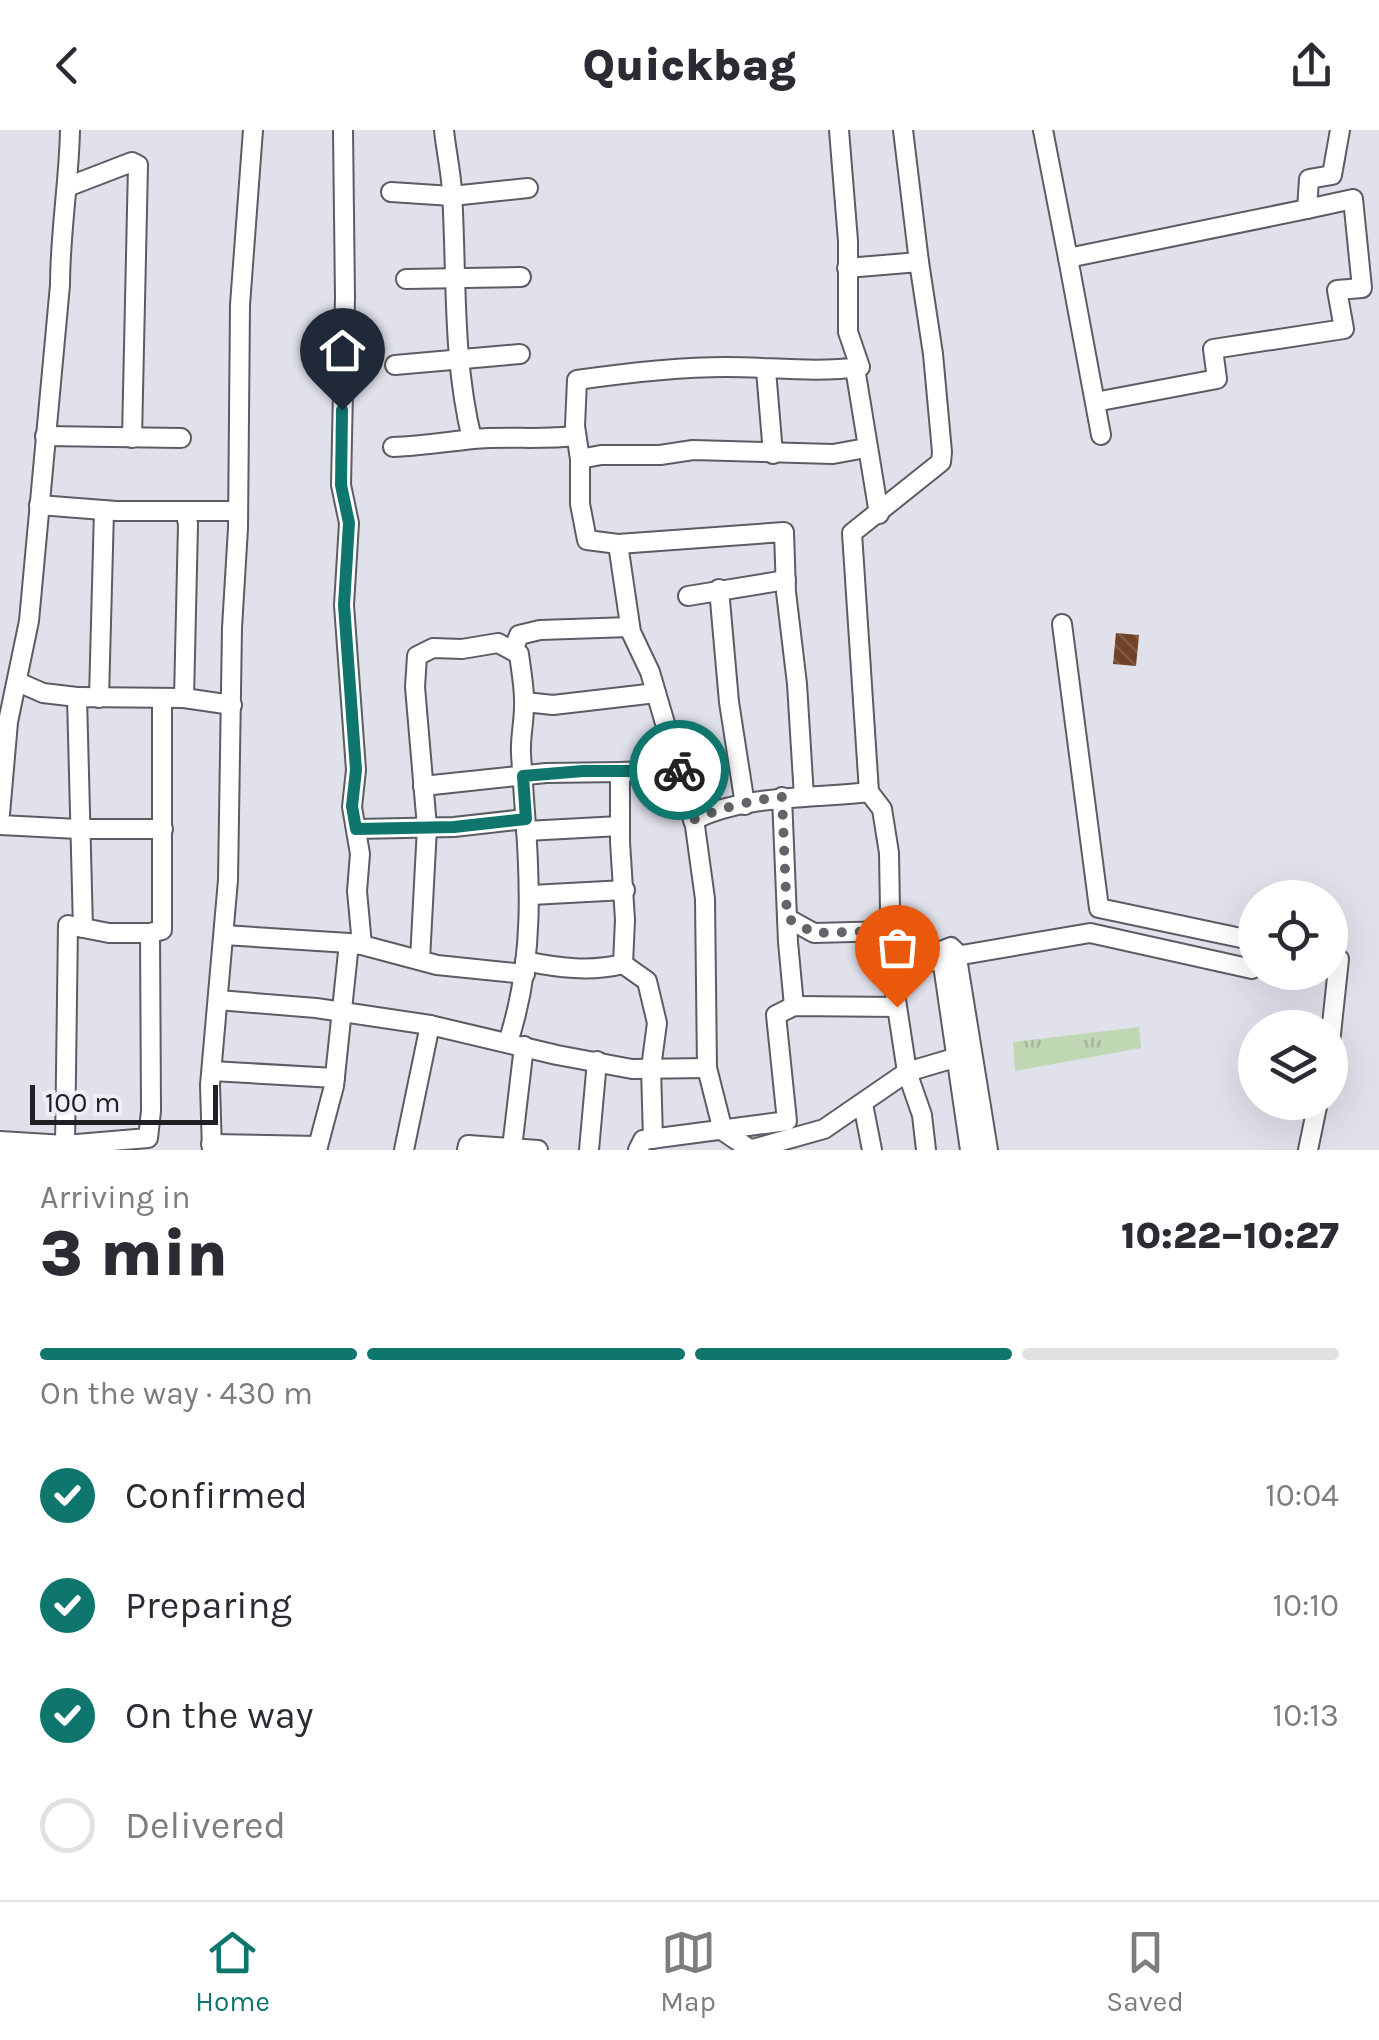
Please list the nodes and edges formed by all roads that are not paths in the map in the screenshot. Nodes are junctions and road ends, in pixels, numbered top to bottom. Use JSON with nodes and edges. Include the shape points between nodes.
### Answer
{"nodes":[{"id":1,"x":70,"y":130,"type":"edge"},
{"id":2,"x":254,"y":130,"type":"edge"},
{"id":3,"x":343,"y":130,"type":"edge"},
{"id":4,"x":444,"y":130,"type":"edge"},
{"id":5,"x":840,"y":130,"type":"edge"},
{"id":6,"x":903,"y":130,"type":"edge"},
{"id":7,"x":1043,"y":130,"type":"edge"},
{"id":8,"x":1340,"y":130,"type":"edge"},
{"id":9,"x":66,"y":188,"type":"junction"},
{"id":10,"x":528,"y":188,"type":"dead end"},
{"id":11,"x":390,"y":192,"type":"dead end"},
{"id":12,"x":452,"y":196,"type":"junction"},
{"id":13,"x":1306,"y":209,"type":"junction"},
{"id":14,"x":1068,"y":258,"type":"junction"},
{"id":15,"x":919,"y":262,"type":"junction"},
{"id":16,"x":847,"y":268,"type":"junction"},
{"id":17,"x":521,"y":277,"type":"dead end"},
{"id":18,"x":454,"y":278,"type":"junction"},
{"id":19,"x":406,"y":280,"type":"dead end"},
{"id":20,"x":520,"y":354,"type":"dead end"},
{"id":21,"x":459,"y":362,"type":"junction"},
{"id":22,"x":395,"y":366,"type":"dead end"},
{"id":23,"x":854,"y":368,"type":"junction"},
{"id":24,"x":766,"y":370,"type":"junction"},
{"id":25,"x":1095,"y":402,"type":"junction"},
{"id":26,"x":1102,"y":435,"type":"dead end"},
{"id":27,"x":45,"y":436,"type":"junction"},
{"id":28,"x":576,"y":436,"type":"junction"},
{"id":29,"x":132,"y":438,"type":"junction"},
{"id":30,"x":180,"y":438,"type":"dead end"},
{"id":31,"x":472,"y":440,"type":"junction"},
{"id":32,"x":393,"y":447,"type":"dead end"},
{"id":33,"x":866,"y":448,"type":"junction"},
{"id":34,"x":774,"y":454,"type":"junction"},
{"id":35,"x":580,"y":459,"type":"junction"},
{"id":36,"x":39,"y":505,"type":"junction"},
{"id":37,"x":104,"y":510,"type":"junction"},
{"id":38,"x":185,"y":511,"type":"junction"},
{"id":39,"x":238,"y":511,"type":"junction"},
{"id":40,"x":879,"y":514,"type":"junction"},
{"id":41,"x":618,"y":544,"type":"junction"},
{"id":42,"x":786,"y":580,"type":"junction"},
{"id":43,"x":719,"y":589,"type":"junction"},
{"id":44,"x":688,"y":596,"type":"dead end"},
{"id":45,"x":1062,"y":624,"type":"dead end"},
{"id":46,"x":630,"y":627,"type":"junction"},
{"id":47,"x":513,"y":651,"type":"junction"},
{"id":48,"x":18,"y":682,"type":"junction"},
{"id":49,"x":656,"y":693,"type":"junction"},
{"id":50,"x":77,"y":697,"type":"junction"},
{"id":51,"x":98,"y":698,"type":"junction"},
{"id":52,"x":162,"y":698,"type":"junction"},
{"id":53,"x":184,"y":698,"type":"junction"},
{"id":54,"x":525,"y":702,"type":"junction"},
{"id":55,"x":232,"y":704,"type":"junction"},
{"id":56,"x":677,"y":764,"type":"junction"},
{"id":57,"x":620,"y":772,"type":"junction"},
{"id":58,"x":523,"y":776,"type":"junction"},
{"id":59,"x":423,"y":786,"type":"junction"},
{"id":60,"x":869,"y":792,"type":"junction"},
{"id":61,"x":782,"y":797,"type":"junction"},
{"id":62,"x":804,"y":797,"type":"junction"},
{"id":63,"x":745,"y":805,"type":"junction"},
{"id":64,"x":0,"y":814,"type":"edge"},
{"id":65,"x":693,"y":820,"type":"junction"},
{"id":66,"x":0,"y":825,"type":"edge"},
{"id":67,"x":526,"y":825,"type":"junction"},
{"id":68,"x":620,"y":826,"type":"junction"},
{"id":69,"x":427,"y":828,"type":"junction"},
{"id":70,"x":78,"y":829,"type":"junction"},
{"id":71,"x":163,"y":829,"type":"junction"},
{"id":72,"x":356,"y":829,"type":"junction"},
{"id":73,"x":625,"y":890,"type":"junction"},
{"id":74,"x":531,"y":894,"type":"junction"},
{"id":75,"x":787,"y":918,"type":"junction"},
{"id":76,"x":83,"y":928,"type":"junction"},
{"id":77,"x":890,"y":931,"type":"junction"},
{"id":78,"x":150,"y":933,"type":"junction"},
{"id":79,"x":224,"y":935,"type":"junction"},
{"id":80,"x":1238,"y":937,"type":"edge"},
{"id":81,"x":356,"y":944,"type":"junction"},
{"id":82,"x":949,"y":958,"type":"junction"},
{"id":83,"x":420,"y":960,"type":"junction"},
{"id":84,"x":623,"y":964,"type":"junction"},
{"id":85,"x":1238,"y":966,"type":"edge"},
{"id":86,"x":525,"y":967,"type":"junction"},
{"id":87,"x":891,"y":967,"type":"junction"},
{"id":88,"x":218,"y":1000,"type":"junction"},
{"id":89,"x":794,"y":1006,"type":"junction"},
{"id":90,"x":897,"y":1007,"type":"junction"},
{"id":91,"x":343,"y":1012,"type":"junction"},
{"id":92,"x":430,"y":1025,"type":"junction"},
{"id":93,"x":516,"y":1044,"type":"junction"},
{"id":94,"x":964,"y":1055,"type":"junction"},
{"id":95,"x":597,"y":1061,"type":"junction"},
{"id":96,"x":651,"y":1068,"type":"junction"},
{"id":97,"x":708,"y":1068,"type":"junction"},
{"id":98,"x":212,"y":1071,"type":"junction"},
{"id":99,"x":907,"y":1072,"type":"junction"},
{"id":100,"x":335,"y":1078,"type":"junction"},
{"id":101,"x":863,"y":1104,"type":"junction"},
{"id":102,"x":1314,"y":1120,"type":"edge"},
{"id":103,"x":786,"y":1121,"type":"junction"},
{"id":104,"x":722,"y":1132,"type":"junction"},
{"id":105,"x":800,"y":1136,"type":"junction"},
{"id":106,"x":0,"y":1141,"type":"edge"},
{"id":107,"x":645,"y":1144,"type":"edge"},
{"id":108,"x":123,"y":1145,"type":"edge"},
{"id":109,"x":212,"y":1147,"type":"edge"},
{"id":110,"x":66,"y":1148,"type":"edge"},
{"id":111,"x":318,"y":1148,"type":"edge"},
{"id":112,"x":512,"y":1148,"type":"edge"},
{"id":113,"x":759,"y":1149,"type":"edge"},
{"id":114,"x":404,"y":1150,"type":"edge"},
{"id":115,"x":468,"y":1150,"type":"edge"},
{"id":116,"x":538,"y":1150,"type":"edge"},
{"id":117,"x":589,"y":1150,"type":"edge"},
{"id":118,"x":872,"y":1150,"type":"edge"},
{"id":119,"x":926,"y":1150,"type":"edge"},
{"id":120,"x":970,"y":1150,"type":"edge"},
{"id":121,"x":988,"y":1150,"type":"edge"},
{"id":122,"x":1308,"y":1150,"type":"edge"}],
"edges":[{"from":1,"to":9,"type":"street"},
{"from":2,"to":39,"type":"street","via":[[240,305]]},
{"from":3,"to":72,"type":"street","via":[[341,485],[349,523],[344,605]]},
{"from":4,"to":12,"type":"street"},
{"from":5,"to":16,"type":"street"},
{"from":6,"to":15,"type":"street"},
{"from":7,"to":14,"type":"street"},
{"from":8,"to":13,"type":"street","via":[[1332,176],[1309,178]]},
{"from":9,"to":27,"type":"street"},
{"from":9,"to":29,"type":"street","via":[[138,165]]},
{"from":10,"to":12,"type":"street"},
{"from":11,"to":12,"type":"street"},
{"from":12,"to":18,"type":"street"},
{"from":13,"to":14,"type":"street"},
{"from":13,"to":25,"type":"street","via":[[1353,200],[1362,288],[1337,290],[1344,329],[1213,348],[1217,379]]},
{"from":14,"to":25,"type":"street"},
{"from":15,"to":16,"type":"street"},
{"from":15,"to":40,"type":"street","via":[[941,462]]},
{"from":16,"to":23,"type":"street","via":[[848,332],[860,367]]},
{"from":17,"to":18,"type":"street"},
{"from":18,"to":19,"type":"street"},
{"from":18,"to":21,"type":"street"},
{"from":20,"to":21,"type":"street"},
{"from":21,"to":22,"type":"street"},
{"from":21,"to":31,"type":"street"},
{"from":23,"to":24,"type":"street"},
{"from":23,"to":33,"type":"street"},
{"from":24,"to":28,"type":"street","via":[[630,372],[577,380]]},
{"from":24,"to":34,"type":"street"},
{"from":25,"to":26,"type":"street"},
{"from":27,"to":29,"type":"street"},
{"from":27,"to":36,"type":"street"},
{"from":28,"to":31,"type":"street"},
{"from":28,"to":35,"type":"street"},
{"from":29,"to":30,"type":"street"},
{"from":31,"to":32,"type":"street"},
{"from":33,"to":34,"type":"street"},
{"from":33,"to":40,"type":"street"},
{"from":34,"to":35,"type":"street","via":[[693,450]]},
{"from":35,"to":41,"type":"street","via":[[587,540]]},
{"from":36,"to":37,"type":"street"},
{"from":36,"to":48,"type":"street"},
{"from":37,"to":38,"type":"street"},
{"from":37,"to":51,"type":"street"},
{"from":38,"to":39,"type":"street"},
{"from":38,"to":53,"type":"street"},
{"from":39,"to":55,"type":"street"},
{"from":40,"to":60,"type":"street","via":[[852,533]]},
{"from":41,"to":42,"type":"street","via":[[784,532]]},
{"from":41,"to":46,"type":"street"},
{"from":42,"to":43,"type":"street"},
{"from":42,"to":62,"type":"street"},
{"from":43,"to":44,"type":"street"},
{"from":43,"to":63,"type":"street"},
{"from":45,"to":80,"type":"street","via":[[1098,908]]},
{"from":46,"to":47,"type":"street","via":[[540,630],[519,636]]},
{"from":46,"to":49,"type":"street"},
{"from":47,"to":54,"type":"street","via":[[519,654]]},
{"from":47,"to":59,"type":"street","via":[[498,643],[433,648],[418,656]]},
{"from":48,"to":50,"type":"street"},
{"from":48,"to":64,"type":"street"},
{"from":49,"to":54,"type":"street"},
{"from":49,"to":56,"type":"street"},
{"from":50,"to":51,"type":"street"},
{"from":50,"to":70,"type":"street"},
{"from":51,"to":52,"type":"street"},
{"from":52,"to":53,"type":"street"},
{"from":52,"to":71,"type":"street"},
{"from":53,"to":55,"type":"street"},
{"from":54,"to":58,"type":"street"},
{"from":55,"to":79,"type":"street"},
{"from":56,"to":57,"type":"street"},
{"from":56,"to":65,"type":"street"},
{"from":57,"to":58,"type":"street"},
{"from":57,"to":68,"type":"street"},
{"from":58,"to":59,"type":"street"},
{"from":58,"to":67,"type":"street"},
{"from":59,"to":69,"type":"street"},
{"from":60,"to":62,"type":"street"},
{"from":60,"to":77,"type":"street","via":[[882,810],[890,853]]},
{"from":61,"to":62,"type":"street"},
{"from":61,"to":63,"type":"street"},
{"from":61,"to":75,"type":"street"},
{"from":63,"to":65,"type":"street"},
{"from":65,"to":97,"type":"street","via":[[705,899]]},
{"from":66,"to":70,"type":"street"},
{"from":67,"to":68,"type":"street"},
{"from":67,"to":69,"type":"street"},
{"from":67,"to":74,"type":"street"},
{"from":68,"to":73,"type":"street"},
{"from":69,"to":72,"type":"street"},
{"from":69,"to":83,"type":"street"},
{"from":70,"to":71,"type":"street"},
{"from":70,"to":76,"type":"street"},
{"from":71,"to":78,"type":"street","via":[[162,930]]},
{"from":72,"to":81,"type":"street"},
{"from":73,"to":74,"type":"street"},
{"from":73,"to":84,"type":"street"},
{"from":74,"to":86,"type":"street"},
{"from":75,"to":77,"type":"street","via":[[814,933]]},
{"from":75,"to":89,"type":"street"},
{"from":76,"to":78,"type":"street"},
{"from":76,"to":110,"type":"street","via":[[68,925]]},
{"from":77,"to":87,"type":"street"},
{"from":78,"to":108,"type":"street","via":[[148,1138]]},
{"from":79,"to":81,"type":"street"},
{"from":79,"to":88,"type":"street"},
{"from":81,"to":83,"type":"street"},
{"from":81,"to":91,"type":"street"},
{"from":82,"to":85,"type":"street","via":[[1085,933]]},
{"from":82,"to":87,"type":"street"},
{"from":82,"to":94,"type":"street"},
{"from":83,"to":86,"type":"street"},
{"from":84,"to":86,"type":"street"},
{"from":84,"to":96,"type":"street","via":[[647,981],[657,1023]]},
{"from":86,"to":93,"type":"street"},
{"from":87,"to":90,"type":"street"},
{"from":88,"to":91,"type":"street"},
{"from":88,"to":98,"type":"street"},
{"from":89,"to":90,"type":"street"},
{"from":89,"to":103,"type":"street","via":[[776,1015]]},
{"from":90,"to":99,"type":"street"},
{"from":91,"to":92,"type":"street"},
{"from":91,"to":100,"type":"street"},
{"from":92,"to":93,"type":"street"},
{"from":92,"to":114,"type":"street"},
{"from":93,"to":95,"type":"street"},
{"from":93,"to":112,"type":"street"},
{"from":94,"to":99,"type":"street"},
{"from":94,"to":120,"type":"street"},
{"from":94,"to":121,"type":"street"},
{"from":95,"to":96,"type":"street"},
{"from":95,"to":117,"type":"street"},
{"from":96,"to":97,"type":"street"},
{"from":96,"to":107,"type":"street"},
{"from":97,"to":104,"type":"street"},
{"from":98,"to":100,"type":"street"},
{"from":98,"to":109,"type":"street"},
{"from":99,"to":101,"type":"street"},
{"from":99,"to":119,"type":"street"},
{"from":100,"to":111,"type":"street"},
{"from":101,"to":105,"type":"street"},
{"from":101,"to":118,"type":"street"},
{"from":102,"to":122,"type":"street"},
{"from":103,"to":104,"type":"street"},
{"from":103,"to":105,"type":"street"},
{"from":104,"to":107,"type":"street"},
{"from":104,"to":113,"type":"street"},
{"from":105,"to":113,"type":"street"},
{"from":106,"to":110,"type":"street"},
{"from":108,"to":110,"type":"street"},
{"from":109,"to":111,"type":"street"},
{"from":112,"to":115,"type":"street"},
{"from":112,"to":116,"type":"street"}]}
